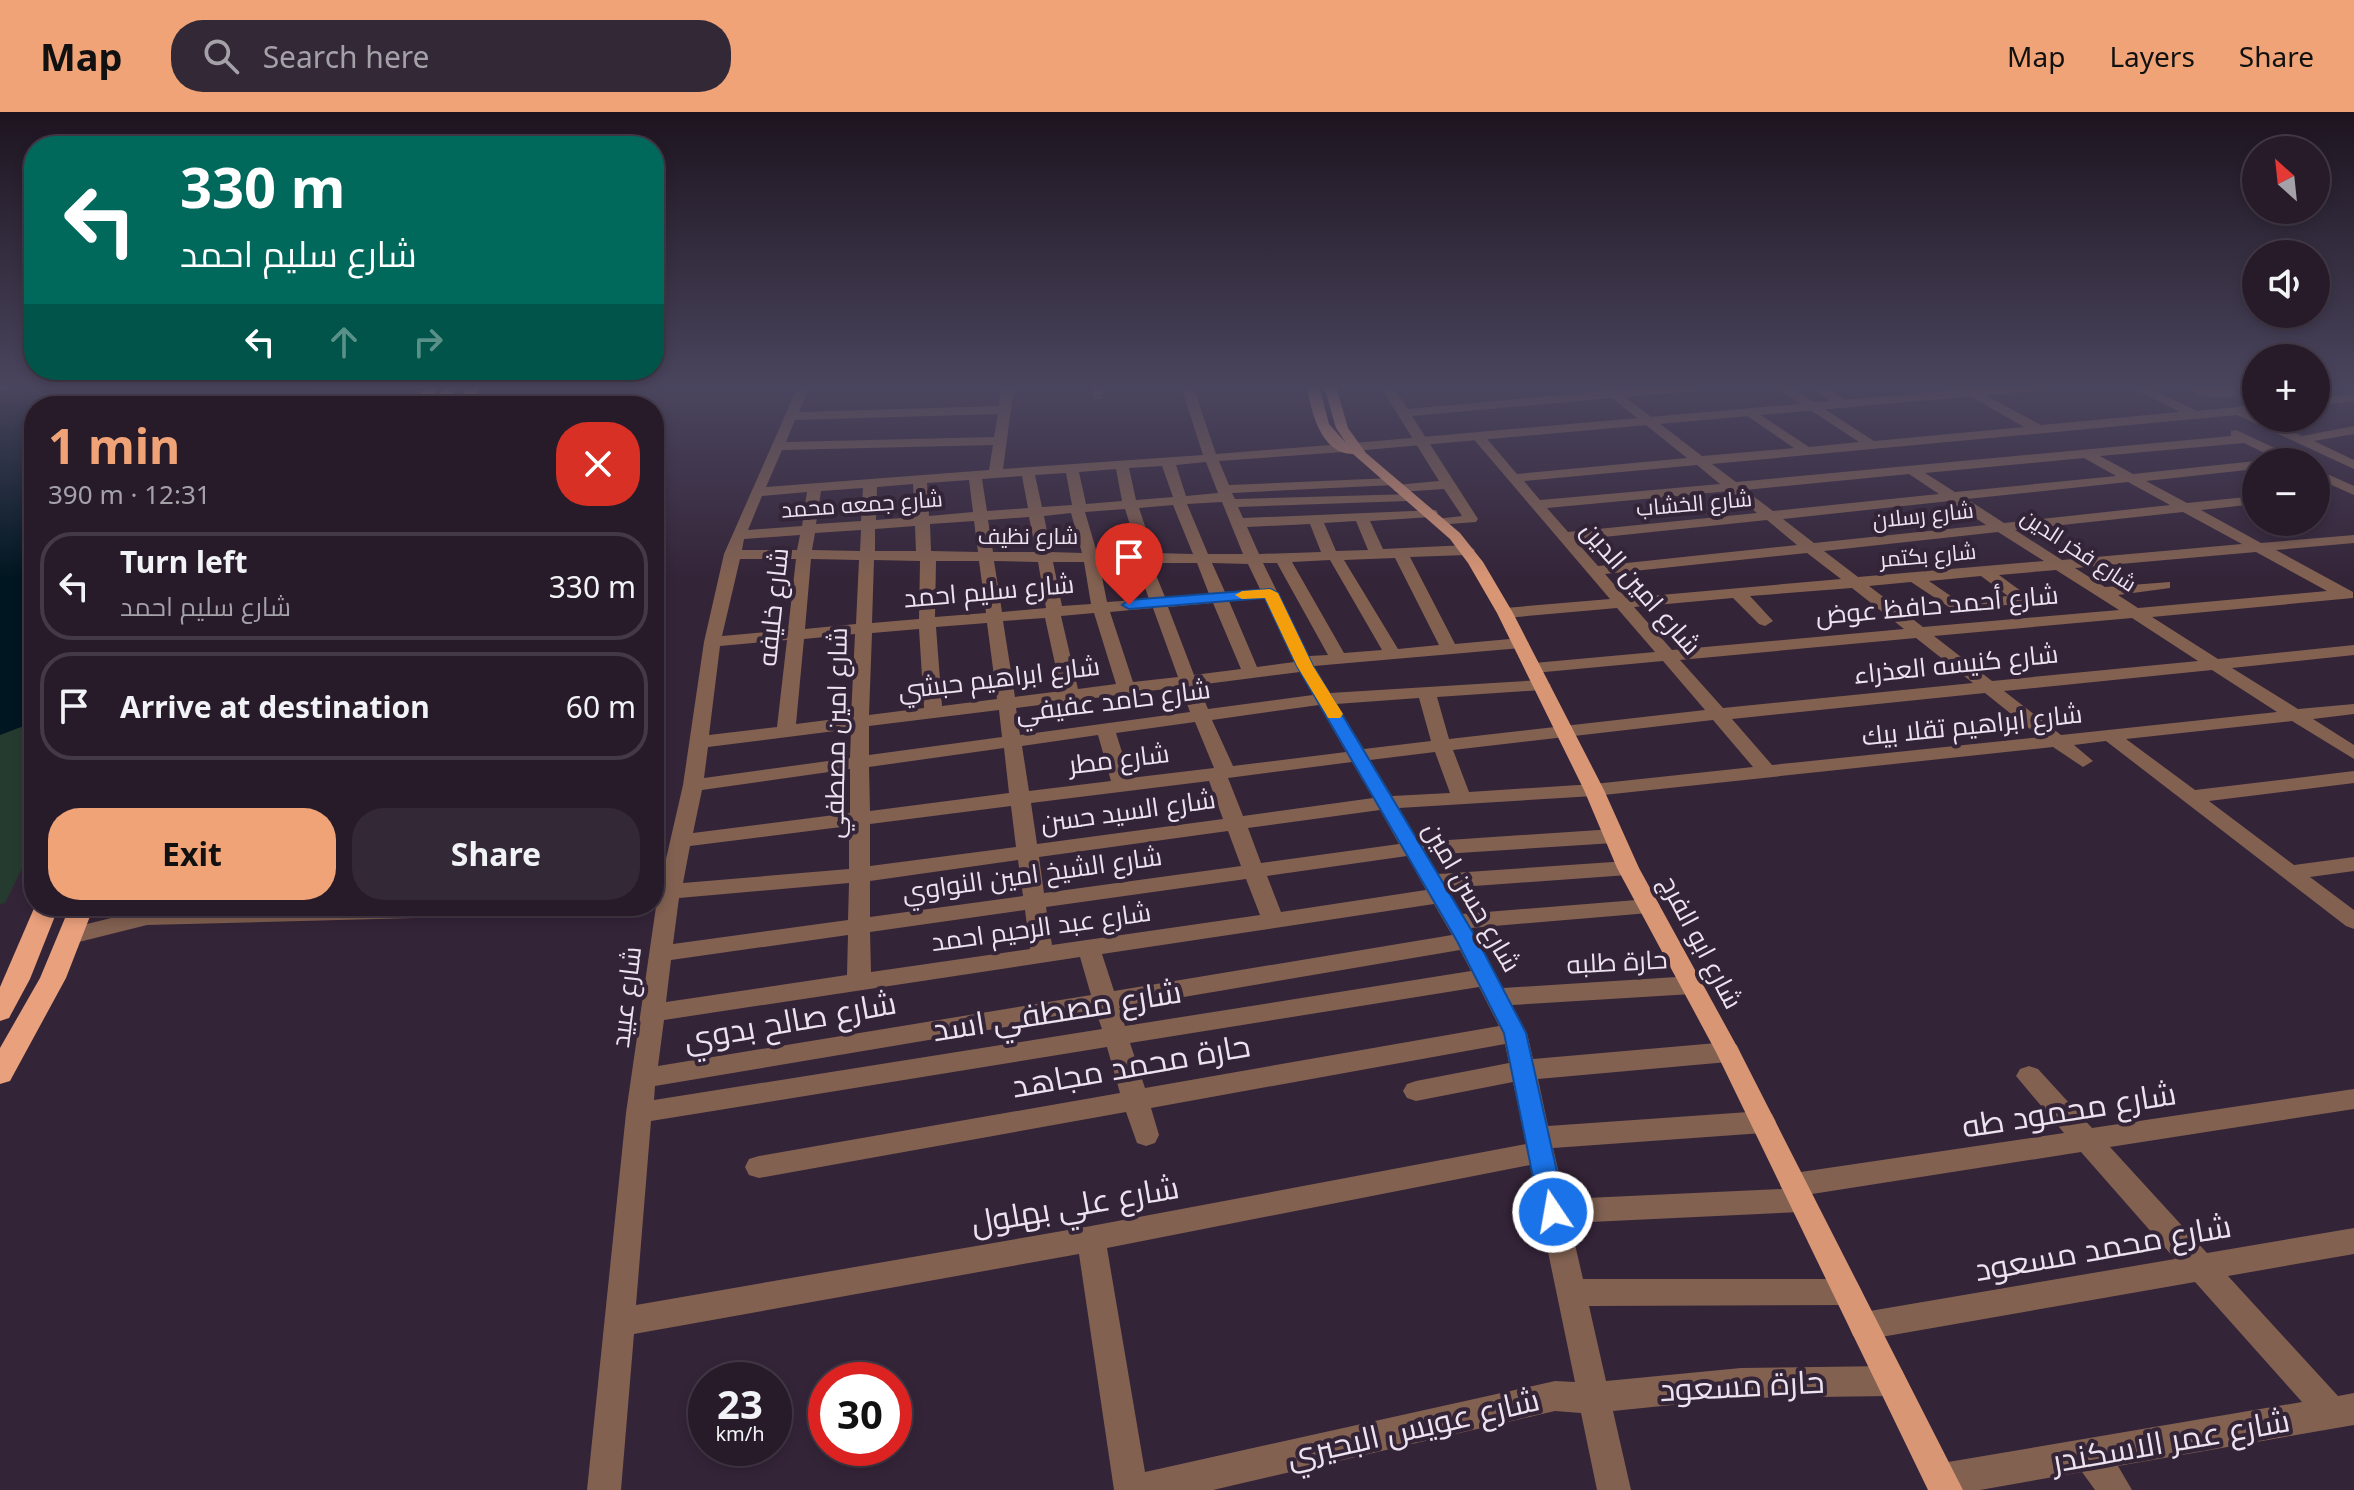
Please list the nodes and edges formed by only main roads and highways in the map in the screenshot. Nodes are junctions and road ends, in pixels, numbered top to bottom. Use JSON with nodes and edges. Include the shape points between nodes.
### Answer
{"nodes":[{"id":1,"x":1353,"y":450,"type":"edge"},
{"id":2,"x":43,"y":916,"type":"edge"},
{"id":3,"x":78,"y":916,"type":"edge"},
{"id":4,"x":0,"y":1011,"type":"edge"},
{"id":5,"x":0,"y":1073,"type":"edge"},
{"id":6,"x":1941,"y":1487,"type":"edge"}],
"edges":[{"from":1,"to":6,"type":"main road","name":"شارع ابو الفرج","via":[[1467,550],[1505,613]]},
{"from":2,"to":4,"type":"highway"},
{"from":3,"to":5,"type":"highway","via":[[47,990]]}]}
